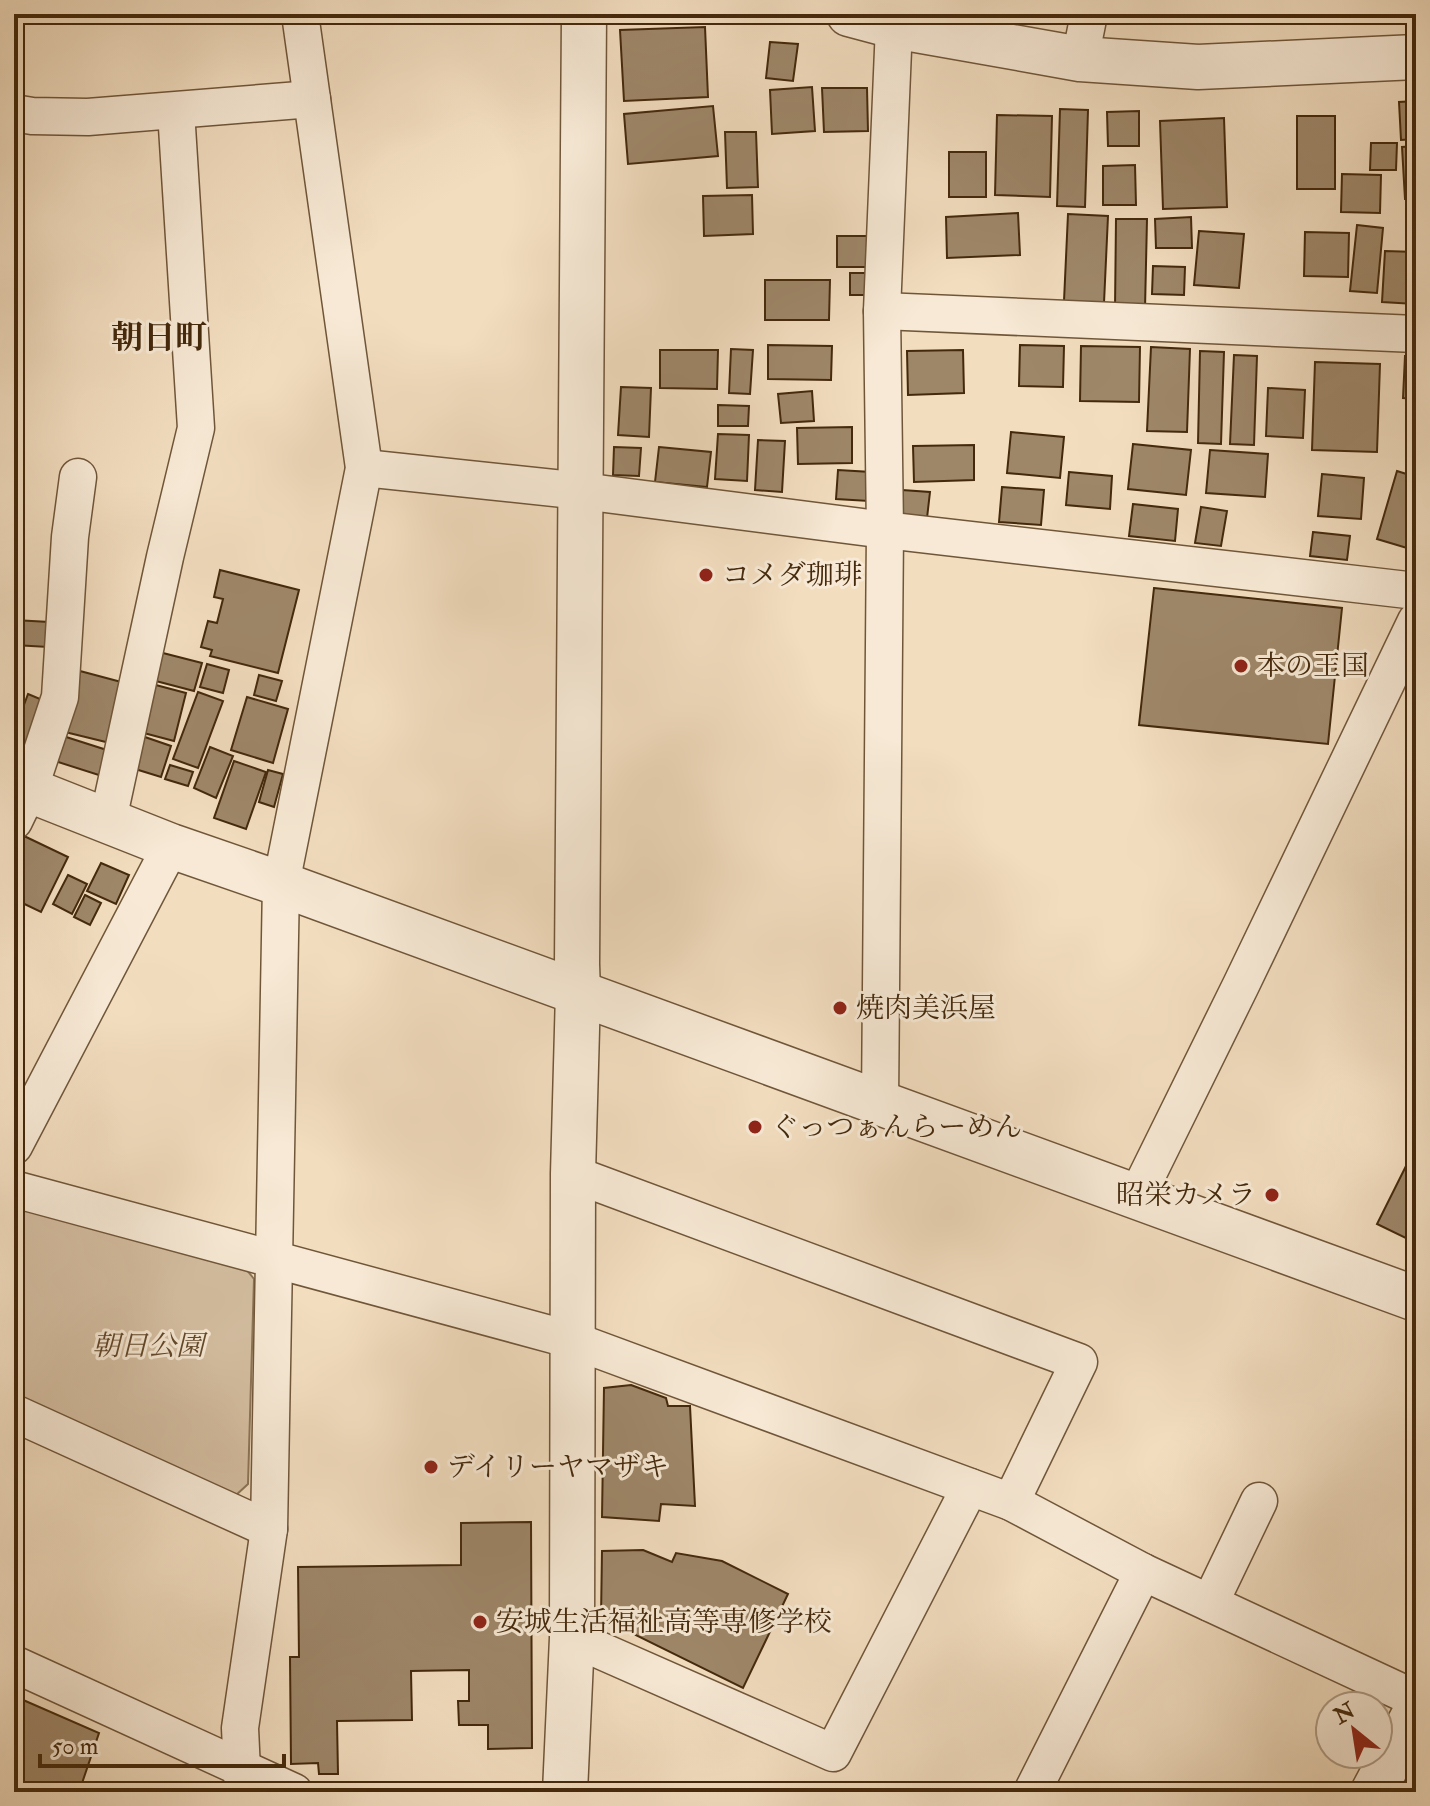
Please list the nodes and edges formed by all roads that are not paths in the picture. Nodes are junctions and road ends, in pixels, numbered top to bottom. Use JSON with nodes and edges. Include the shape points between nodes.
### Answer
{"nodes":[{"id":1,"x":300,"y":14,"type":"edge"},
{"id":2,"x":584,"y":14,"type":"edge"},
{"id":3,"x":849,"y":14,"type":"edge"},
{"id":4,"x":1089,"y":14,"type":"edge"},
{"id":5,"x":894,"y":26,"type":"junction"},
{"id":6,"x":1416,"y":57,"type":"edge"},
{"id":7,"x":1080,"y":59,"type":"junction"},
{"id":8,"x":312,"y":99,"type":"junction"},
{"id":9,"x":176,"y":111,"type":"junction"},
{"id":10,"x":14,"y":113,"type":"edge"},
{"id":11,"x":882,"y":311,"type":"junction"},
{"id":12,"x":1416,"y":334,"type":"edge"},
{"id":13,"x":364,"y":468,"type":"junction"},
{"id":14,"x":78,"y":477,"type":"dead end"},
{"id":15,"x":582,"y":491,"type":"junction"},
{"id":16,"x":885,"y":530,"type":"junction"},
{"id":17,"x":1416,"y":591,"type":"edge"},
{"id":18,"x":1416,"y":621,"type":"edge"},
{"id":19,"x":19,"y":798,"type":"edge"},
{"id":20,"x":108,"y":820,"type":"junction"},
{"id":21,"x":171,"y":846,"type":"junction"},
{"id":22,"x":281,"y":884,"type":"junction"},
{"id":23,"x":578,"y":993,"type":"junction"},
{"id":24,"x":880,"y":1103,"type":"junction"},
{"id":25,"x":14,"y":1146,"type":"edge"},
{"id":26,"x":573,"y":1174,"type":"junction"},
{"id":27,"x":14,"y":1189,"type":"edge"},
{"id":28,"x":1137,"y":1196,"type":"junction"},
{"id":29,"x":273,"y":1259,"type":"junction"},
{"id":30,"x":1416,"y":1299,"type":"edge"},
{"id":31,"x":572,"y":1340,"type":"junction"},
{"id":32,"x":14,"y":1413,"type":"edge"},
{"id":33,"x":970,"y":1487,"type":"junction"},
{"id":34,"x":1259,"y":1501,"type":"dead end"},
{"id":35,"x":1011,"y":1502,"type":"junction"},
{"id":36,"x":269,"y":1529,"type":"junction"},
{"id":37,"x":1143,"y":1572,"type":"junction"},
{"id":38,"x":1210,"y":1603,"type":"junction"},
{"id":39,"x":572,"y":1638,"type":"junction"},
{"id":40,"x":14,"y":1664,"type":"edge"},
{"id":41,"x":1416,"y":1699,"type":"edge"},
{"id":42,"x":1416,"y":1711,"type":"edge"},
{"id":43,"x":242,"y":1781,"type":"edge"},
{"id":44,"x":294,"y":1792,"type":"edge"},
{"id":45,"x":565,"y":1792,"type":"edge"},
{"id":46,"x":1032,"y":1792,"type":"edge"},
{"id":47,"x":1373,"y":1792,"type":"edge"}],
"edges":[{"from":1,"to":8,"type":"street"},
{"from":2,"to":15,"type":"street"},
{"from":3,"to":5,"type":"street"},
{"from":4,"to":7,"type":"street"},
{"from":5,"to":7,"type":"street"},
{"from":5,"to":11,"type":"street"},
{"from":6,"to":7,"type":"street","via":[[1198,67]]},
{"from":8,"to":9,"type":"street"},
{"from":8,"to":13,"type":"street"},
{"from":9,"to":10,"type":"street","via":[[88,117]]},
{"from":9,"to":20,"type":"street","via":[[196,428]]},
{"from":11,"to":12,"type":"street"},
{"from":11,"to":16,"type":"street"},
{"from":13,"to":15,"type":"street"},
{"from":13,"to":22,"type":"street"},
{"from":14,"to":19,"type":"street","via":[[60,697]]},
{"from":15,"to":16,"type":"street"},
{"from":15,"to":23,"type":"street"},
{"from":16,"to":17,"type":"street"},
{"from":16,"to":24,"type":"street"},
{"from":18,"to":28,"type":"street"},
{"from":19,"to":20,"type":"street"},
{"from":20,"to":21,"type":"street"},
{"from":21,"to":22,"type":"street"},
{"from":21,"to":25,"type":"street"},
{"from":22,"to":23,"type":"street"},
{"from":22,"to":29,"type":"street"},
{"from":23,"to":24,"type":"street"},
{"from":23,"to":26,"type":"street"},
{"from":24,"to":28,"type":"street"},
{"from":26,"to":31,"type":"street"},
{"from":26,"to":35,"type":"street","via":[[1079,1362]]},
{"from":27,"to":29,"type":"street"},
{"from":28,"to":30,"type":"street"},
{"from":29,"to":31,"type":"street"},
{"from":29,"to":36,"type":"street"},
{"from":31,"to":33,"type":"street"},
{"from":31,"to":39,"type":"street"},
{"from":32,"to":36,"type":"street"},
{"from":33,"to":35,"type":"street"},
{"from":33,"to":39,"type":"street","via":[[833,1753]]},
{"from":34,"to":38,"type":"street"},
{"from":35,"to":37,"type":"street"},
{"from":36,"to":43,"type":"street","via":[[240,1728]]},
{"from":37,"to":38,"type":"street"},
{"from":37,"to":46,"type":"street"},
{"from":38,"to":41,"type":"street"},
{"from":39,"to":45,"type":"street"},
{"from":40,"to":43,"type":"street"},
{"from":42,"to":47,"type":"street"},
{"from":43,"to":44,"type":"street"}]}
